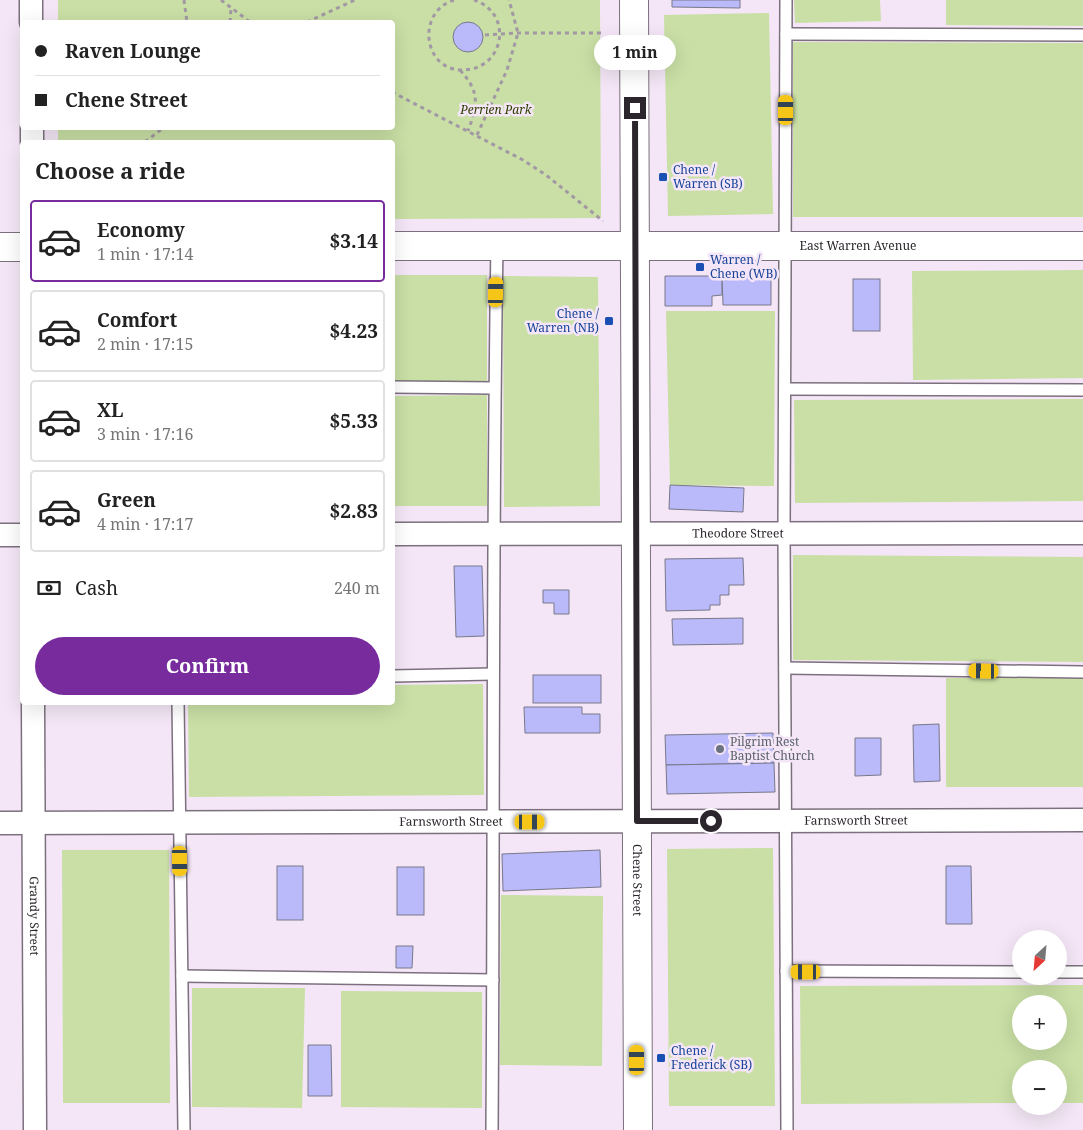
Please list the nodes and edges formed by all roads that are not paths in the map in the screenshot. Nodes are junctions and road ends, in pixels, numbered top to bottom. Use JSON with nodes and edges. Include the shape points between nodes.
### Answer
{"nodes":[{"id":1,"x":31,"y":0,"type":"edge"},
{"id":2,"x":634,"y":0,"type":"edge"},
{"id":3,"x":786,"y":0,"type":"edge"},
{"id":4,"x":32,"y":20,"type":"edge"},
{"id":5,"x":786,"y":34,"type":"junction"},
{"id":6,"x":1083,"y":35,"type":"edge"},
{"id":7,"x":496,"y":245,"type":"junction"},
{"id":8,"x":395,"y":246,"type":"edge"},
{"id":9,"x":635,"y":246,"type":"junction"},
{"id":10,"x":786,"y":246,"type":"junction"},
{"id":11,"x":1083,"y":246,"type":"edge"},
{"id":12,"x":0,"y":247,"type":"edge"},
{"id":13,"x":20,"y":247,"type":"edge"},
{"id":14,"x":395,"y":388,"type":"edge"},
{"id":15,"x":494,"y":388,"type":"junction"},
{"id":16,"x":785,"y":390,"type":"junction"},
{"id":17,"x":1083,"y":390,"type":"edge"},
{"id":18,"x":636,"y":533,"type":"junction"},
{"id":19,"x":784,"y":533,"type":"junction"},
{"id":20,"x":1083,"y":533,"type":"edge"},
{"id":21,"x":395,"y":534,"type":"edge"},
{"id":22,"x":493,"y":534,"type":"junction"},
{"id":23,"x":0,"y":535,"type":"edge"},
{"id":24,"x":20,"y":535,"type":"edge"},
{"id":25,"x":785,"y":668,"type":"junction"},
{"id":26,"x":1083,"y":672,"type":"edge"},
{"id":27,"x":493,"y":674,"type":"junction"},
{"id":28,"x":395,"y":676,"type":"edge"},
{"id":29,"x":34,"y":705,"type":"edge"},
{"id":30,"x":178,"y":705,"type":"edge"},
{"id":31,"x":1083,"y":820,"type":"edge"},
{"id":32,"x":637,"y":821,"type":"junction"},
{"id":33,"x":786,"y":821,"type":"junction"},
{"id":34,"x":494,"y":822,"type":"junction"},
{"id":35,"x":0,"y":823,"type":"edge"},
{"id":36,"x":34,"y":823,"type":"junction"},
{"id":37,"x":179,"y":823,"type":"junction"},
{"id":38,"x":786,"y":971,"type":"junction"},
{"id":39,"x":1012,"y":972,"type":"edge"},
{"id":40,"x":1068,"y":972,"type":"edge"},
{"id":41,"x":1083,"y":972,"type":"edge"},
{"id":42,"x":182,"y":976,"type":"junction"},
{"id":43,"x":493,"y":980,"type":"junction"},
{"id":44,"x":35,"y":1130,"type":"edge"},
{"id":45,"x":184,"y":1130,"type":"edge"},
{"id":46,"x":492,"y":1130,"type":"edge"},
{"id":47,"x":638,"y":1130,"type":"edge"},
{"id":48,"x":787,"y":1130,"type":"edge"}],
"edges":[{"from":1,"to":4,"type":"street"},
{"from":2,"to":9,"type":"street","name":"Chene Street"},
{"from":3,"to":5,"type":"lane"},
{"from":5,"to":6,"type":"lane"},
{"from":5,"to":10,"type":"lane"},
{"from":7,"to":8,"type":"street","name":"East Warren Avenue"},
{"from":7,"to":9,"type":"street","name":"East Warren Avenue"},
{"from":7,"to":15,"type":"lane"},
{"from":9,"to":10,"type":"street","name":"East Warren Avenue"},
{"from":9,"to":18,"type":"street","name":"Chene Street"},
{"from":10,"to":11,"type":"street","name":"East Warren Avenue"},
{"from":10,"to":16,"type":"lane"},
{"from":12,"to":13,"type":"street"},
{"from":14,"to":15,"type":"lane"},
{"from":15,"to":22,"type":"lane"},
{"from":16,"to":17,"type":"lane"},
{"from":16,"to":19,"type":"lane"},
{"from":18,"to":19,"type":"street","name":"Theodore Street"},
{"from":18,"to":22,"type":"street","name":"Theodore Street"},
{"from":18,"to":32,"type":"street","name":"Chene Street"},
{"from":19,"to":20,"type":"street","name":"Theodore Street"},
{"from":19,"to":25,"type":"lane"},
{"from":21,"to":22,"type":"street","name":"Theodore Street"},
{"from":22,"to":27,"type":"lane"},
{"from":23,"to":24,"type":"street"},
{"from":25,"to":26,"type":"lane"},
{"from":25,"to":33,"type":"lane"},
{"from":27,"to":28,"type":"lane"},
{"from":27,"to":34,"type":"lane"},
{"from":29,"to":36,"type":"street","name":"Grandy Street"},
{"from":30,"to":37,"type":"lane"},
{"from":31,"to":33,"type":"street","name":"Farnsworth Street"},
{"from":32,"to":33,"type":"street","name":"Farnsworth Street"},
{"from":32,"to":34,"type":"street","name":"Farnsworth Street"},
{"from":32,"to":47,"type":"street","name":"Chene Street"},
{"from":33,"to":38,"type":"lane"},
{"from":34,"to":37,"type":"street","name":"Farnsworth Street"},
{"from":34,"to":43,"type":"lane"},
{"from":35,"to":36,"type":"street","name":"Farnsworth Street"},
{"from":36,"to":37,"type":"street","name":"Farnsworth Street"},
{"from":36,"to":44,"type":"street","name":"Grandy Street"},
{"from":37,"to":42,"type":"lane"},
{"from":38,"to":39,"type":"lane"},
{"from":38,"to":48,"type":"lane"},
{"from":40,"to":41,"type":"lane"},
{"from":42,"to":43,"type":"lane"},
{"from":42,"to":45,"type":"lane"},
{"from":43,"to":46,"type":"lane"}]}
